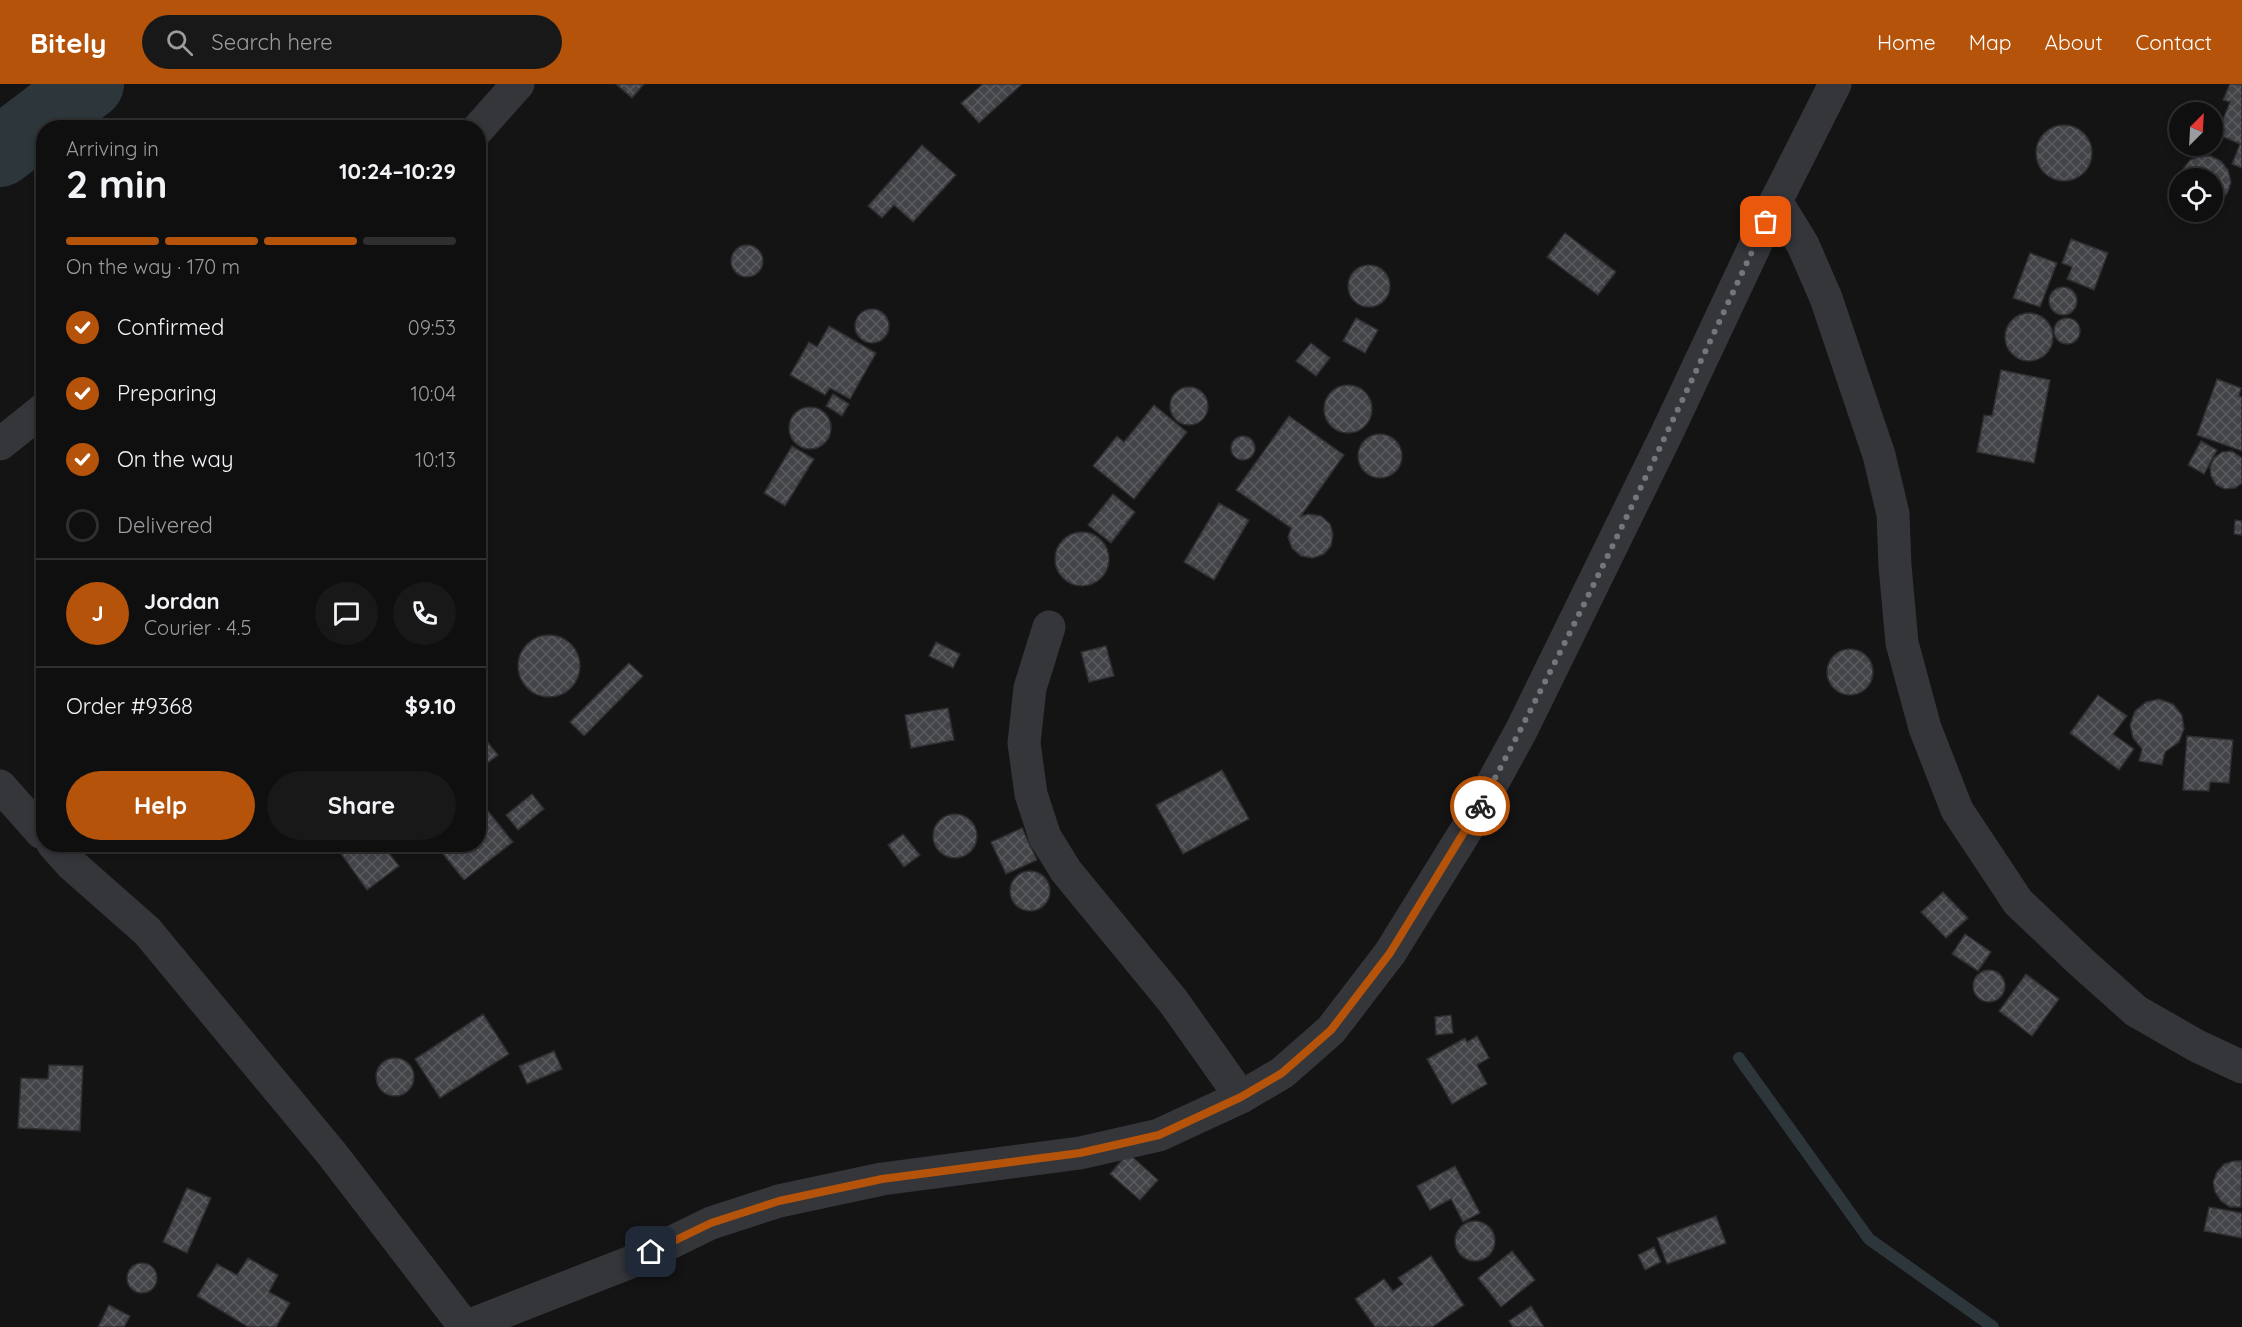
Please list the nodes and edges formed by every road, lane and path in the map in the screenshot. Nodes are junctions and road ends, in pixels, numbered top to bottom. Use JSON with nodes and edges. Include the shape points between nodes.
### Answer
{"nodes":[{"id":1,"x":518,"y":84,"type":"edge"},
{"id":2,"x":1835,"y":84,"type":"edge"},
{"id":3,"x":486,"y":120,"type":"edge"},
{"id":4,"x":1776,"y":201,"type":"junction"},
{"id":5,"x":36,"y":415,"type":"edge"},
{"id":6,"x":0,"y":444,"type":"edge"},
{"id":7,"x":1049,"y":627,"type":"dead end"},
{"id":8,"x":0,"y":786,"type":"edge"},
{"id":9,"x":0,"y":825,"type":"edge"},
{"id":10,"x":36,"y":826,"type":"edge"},
{"id":11,"x":36,"y":834,"type":"edge"},
{"id":12,"x":60,"y":852,"type":"edge"},
{"id":13,"x":2242,"y":1067,"type":"edge"},
{"id":14,"x":1241,"y":1097,"type":"junction"},
{"id":15,"x":465,"y":1327,"type":"edge"}],
"edges":[{"from":1,"to":3,"type":"street"},
{"from":2,"to":4,"type":"street"},
{"from":4,"to":13,"type":"street","via":[[1803,245],[1826,298],[1879,455],[1893,514],[1902,642],[1925,729],[1957,810],[2018,902],[2079,961],[2136,1011]]},
{"from":4,"to":14,"type":"street","via":[[1521,731],[1470,824],[1390,953],[1331,1030],[1282,1073]]},
{"from":5,"to":6,"type":"street"},
{"from":7,"to":14,"type":"street","via":[[1030,688],[1024,743],[1031,794],[1045,837],[1066,871],[1173,1001]]},
{"from":8,"to":10,"type":"street"},
{"from":9,"to":11,"type":"street"},
{"from":12,"to":15,"type":"street","via":[[147,931],[332,1154]]},
{"from":14,"to":15,"type":"street","via":[[1159,1135],[1080,1153],[882,1179],[779,1201],[711,1223],[631,1262]]}]}
